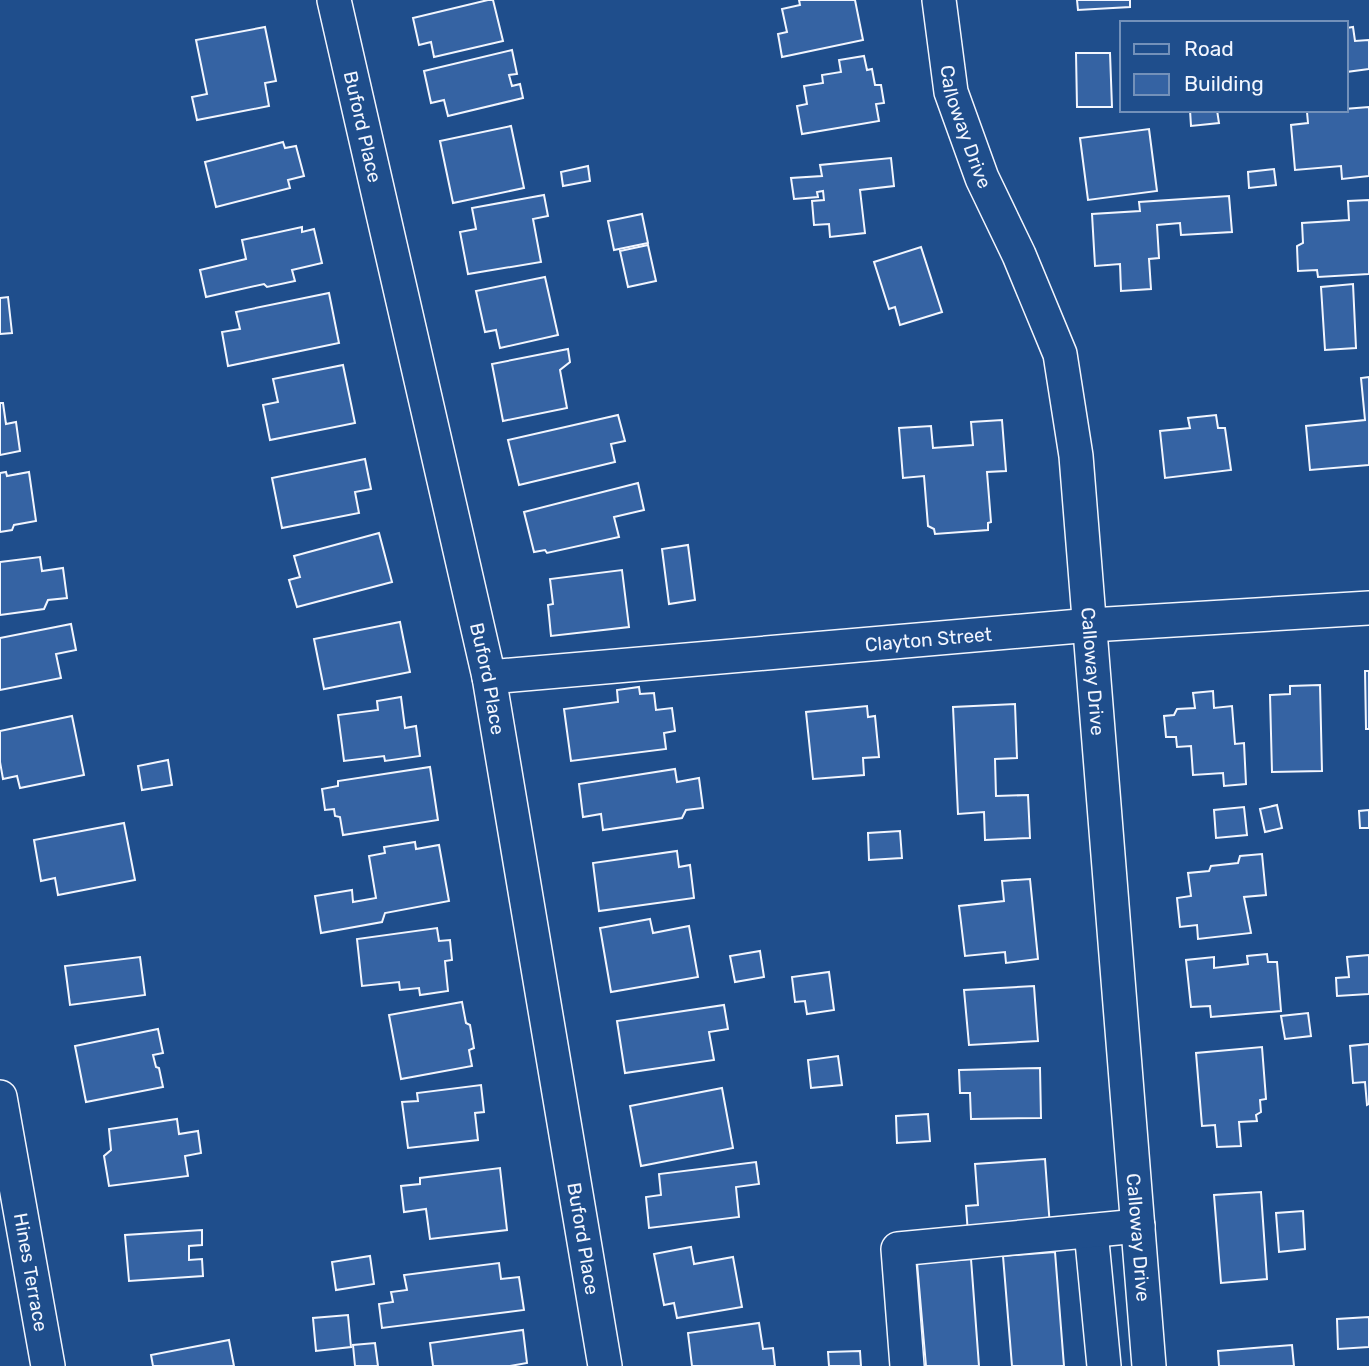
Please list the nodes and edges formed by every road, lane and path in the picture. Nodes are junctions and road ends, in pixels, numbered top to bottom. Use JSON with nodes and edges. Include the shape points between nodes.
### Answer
{"nodes":[{"id":1,"x":334,"y":0,"type":"edge"},
{"id":2,"x":939,"y":0,"type":"edge"},
{"id":3,"x":1369,"y":608,"type":"edge"},
{"id":4,"x":1091,"y":625,"type":"junction"},
{"id":5,"x":489,"y":677,"type":"junction"},
{"id":6,"x":0,"y":1097,"type":"edge"},
{"id":7,"x":1138,"y":1226,"type":"junction"},
{"id":8,"x":1091,"y":1231,"type":"junction"},
{"id":9,"x":48,"y":1366,"type":"edge"},
{"id":10,"x":605,"y":1366,"type":"edge"},
{"id":11,"x":907,"y":1366,"type":"edge"},
{"id":12,"x":1104,"y":1366,"type":"edge"},
{"id":13,"x":1149,"y":1366,"type":"edge"}],
"edges":[{"from":1,"to":5,"type":"street","name":"Buford Place"},
{"from":2,"to":4,"type":"street","name":"Calloway Drive","via":[[951,92],[982,178],[1060,354],[1076,456]]},
{"from":3,"to":4,"type":"street","name":"Clayton Street"},
{"from":4,"to":5,"type":"street","name":"Clayton Street"},
{"from":4,"to":7,"type":"street","name":"Calloway Drive"},
{"from":5,"to":10,"type":"street","name":"Buford Place"},
{"from":6,"to":9,"type":"street","name":"Hines Terrace"},
{"from":7,"to":8,"type":"street"},
{"from":7,"to":13,"type":"street","name":"Calloway Drive"},
{"from":8,"to":11,"type":"street","via":[[898,1249]]},
{"from":8,"to":12,"type":"street"}]}
